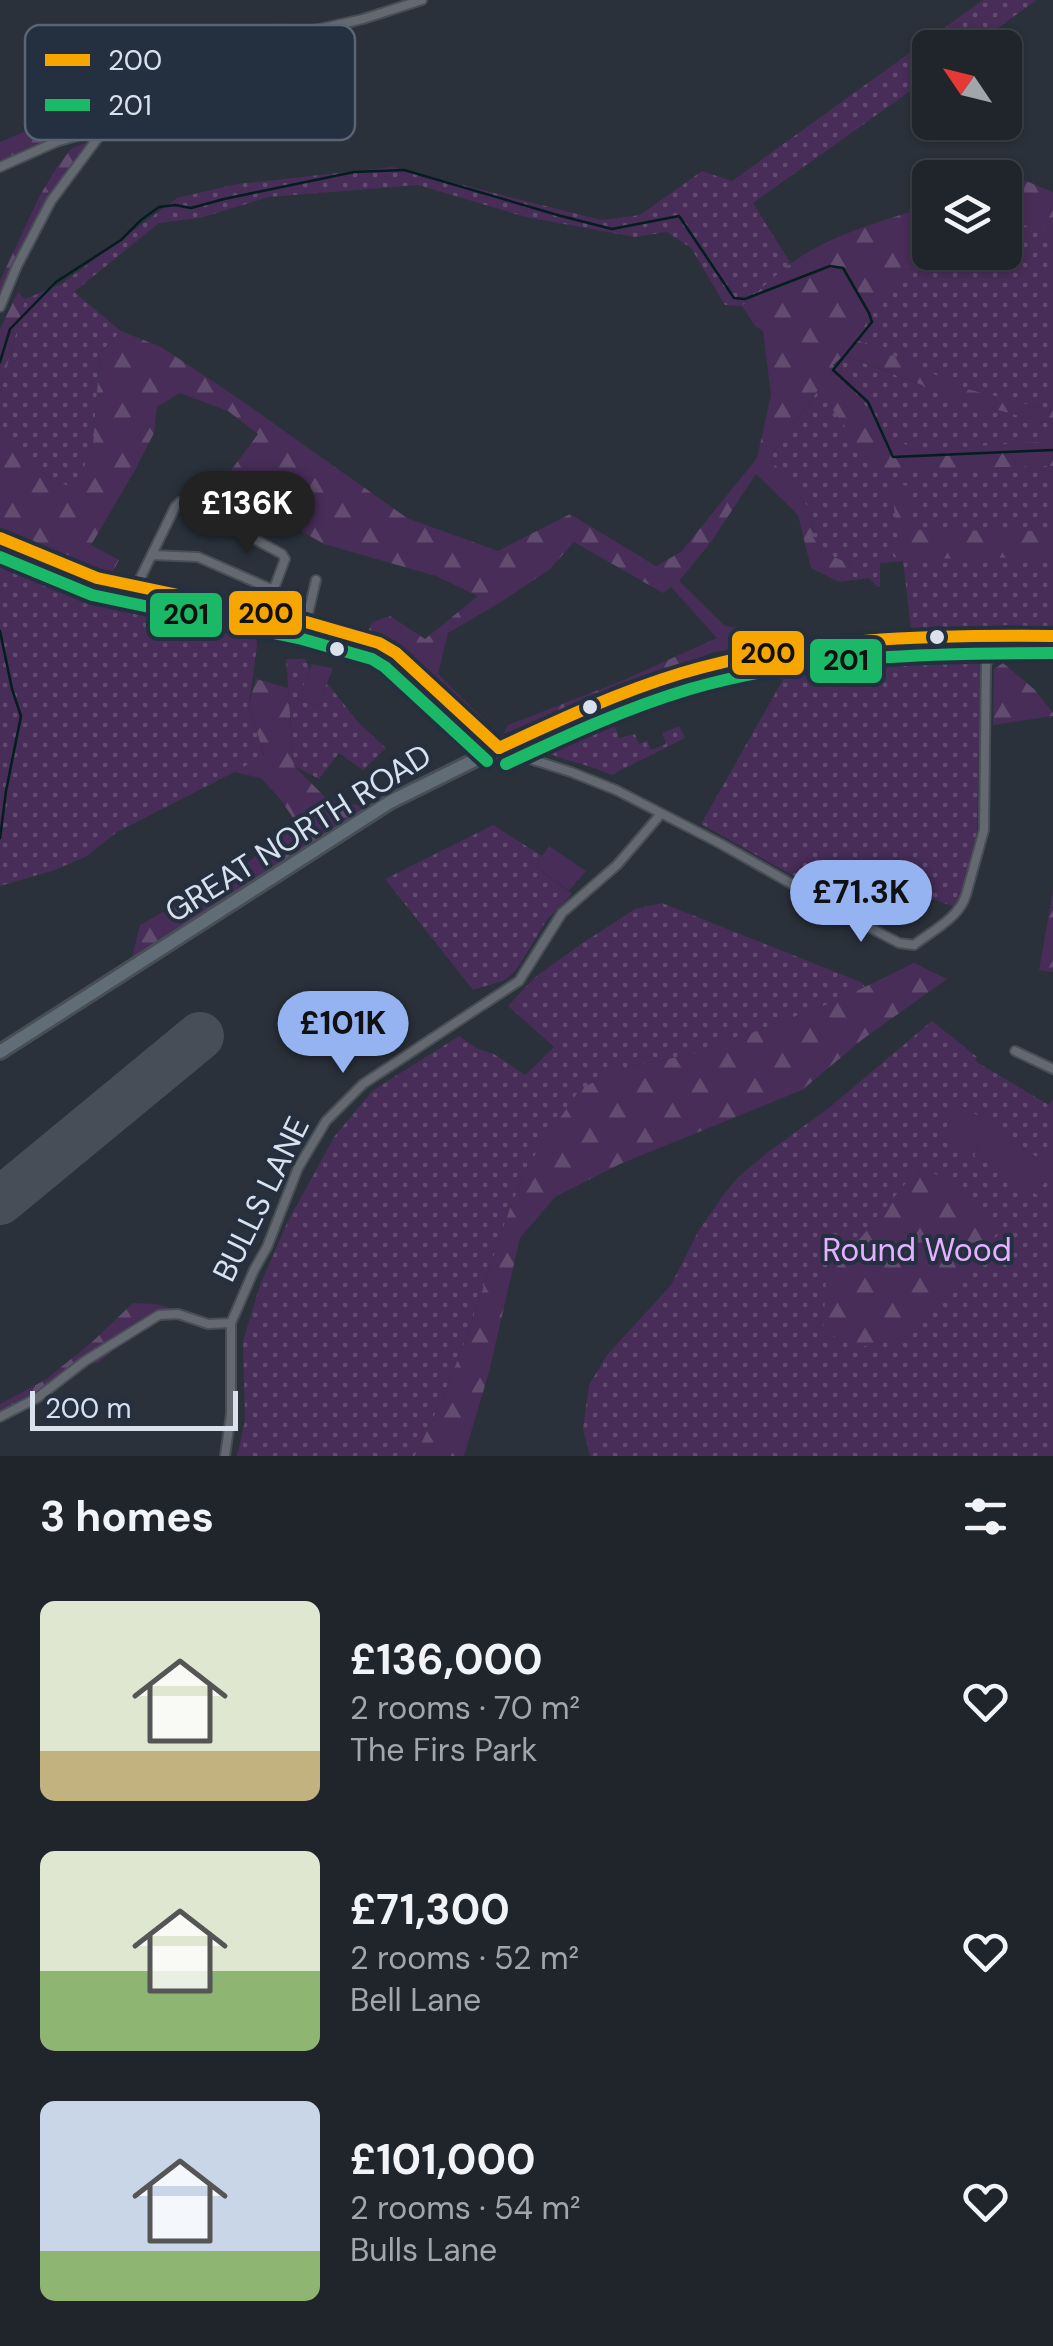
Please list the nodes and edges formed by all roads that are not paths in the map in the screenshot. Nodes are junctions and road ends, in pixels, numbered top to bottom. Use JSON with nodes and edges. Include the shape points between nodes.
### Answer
{"nodes":[{"id":1,"x":422,"y":0,"type":"edge"},
{"id":2,"x":334,"y":25,"type":"edge"},
{"id":3,"x":62,"y":140,"type":"edge"},
{"id":4,"x":96,"y":140,"type":"edge"},
{"id":5,"x":0,"y":167,"type":"edge"},
{"id":6,"x":0,"y":308,"type":"edge"},
{"id":7,"x":0,"y":538,"type":"edge"},
{"id":8,"x":152,"y":555,"type":"junction"},
{"id":9,"x":316,"y":580,"type":"dead end"},
{"id":10,"x":136,"y":588,"type":"junction"},
{"id":11,"x":306,"y":622,"type":"junction"},
{"id":12,"x":969,"y":637,"type":"junction"},
{"id":13,"x":1002,"y":637,"type":"junction"},
{"id":14,"x":1052,"y":640,"type":"edge"},
{"id":15,"x":992,"y":654,"type":"junction"},
{"id":16,"x":561,"y":719,"type":"junction"},
{"id":17,"x":503,"y":746,"type":"junction"},
{"id":18,"x":536,"y":762,"type":"junction"},
{"id":19,"x":660,"y":814,"type":"junction"},
{"id":20,"x":1015,"y":1051,"type":"dead end"},
{"id":21,"x":0,"y":1052,"type":"edge"},
{"id":22,"x":1053,"y":1070,"type":"edge"},
{"id":23,"x":230,"y":1323,"type":"junction"},
{"id":24,"x":0,"y":1417,"type":"edge"},
{"id":25,"x":225,"y":1456,"type":"edge"}],
"edges":[{"from":1,"to":2,"type":"street"},
{"from":3,"to":5,"type":"street"},
{"from":4,"to":6,"type":"street","via":[[51,201]]},
{"from":7,"to":10,"type":"street"},
{"from":8,"to":8,"type":"street","via":[[184,501],[285,559],[272,588],[198,557]]},
{"from":8,"to":10,"type":"street"},
{"from":9,"to":11,"type":"street"},
{"from":10,"to":11,"type":"street"},
{"from":11,"to":17,"type":"street","via":[[396,653]]},
{"from":12,"to":13,"type":"main road","name":"GREAT NORTH ROAD"},
{"from":12,"to":15,"type":"street"},
{"from":12,"to":16,"type":"main road","name":"GREAT NORTH ROAD","via":[[757,654],[658,681]]},
{"from":13,"to":14,"type":"main road","name":"GREAT NORTH ROAD"},
{"from":13,"to":15,"type":"street"},
{"from":15,"to":19,"type":"street","via":[[984,704],[984,830],[963,905],[914,944],[860,924]]},
{"from":16,"to":17,"type":"main road","name":"GREAT NORTH ROAD"},
{"from":16,"to":18,"type":"street"},
{"from":17,"to":18,"type":"street"},
{"from":17,"to":21,"type":"main road","name":"GREAT NORTH ROAD","via":[[363,818]]},
{"from":18,"to":19,"type":"street","via":[[594,780]]},
{"from":19,"to":23,"type":"street","name":"BULLS LANE","via":[[617,866],[562,913],[519,980],[337,1107],[298,1168]]},
{"from":20,"to":22,"type":"street"},
{"from":23,"to":24,"type":"street","via":[[158,1315]]},
{"from":23,"to":25,"type":"street","name":"BULLS LANE"}]}
